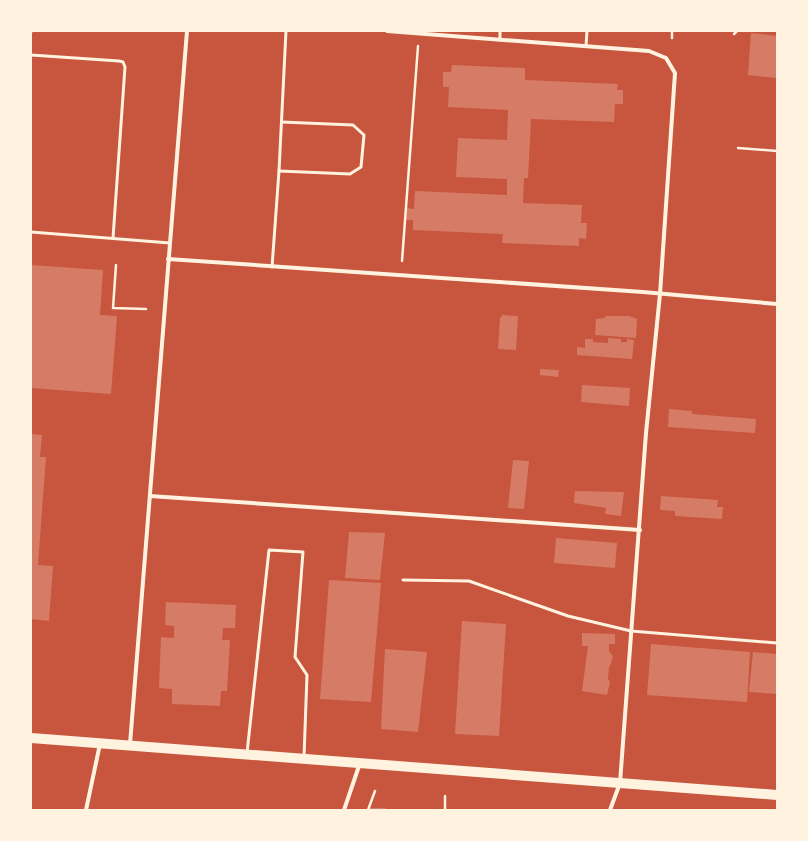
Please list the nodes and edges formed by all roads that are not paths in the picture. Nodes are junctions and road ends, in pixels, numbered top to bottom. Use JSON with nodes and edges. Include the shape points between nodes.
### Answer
{"nodes":[{"id":1,"x":187,"y":31,"type":"edge"},
{"id":2,"x":286,"y":31,"type":"edge"},
{"id":3,"x":387,"y":31,"type":"edge"},
{"id":4,"x":500,"y":31,"type":"edge"},
{"id":5,"x":587,"y":31,"type":"edge"},
{"id":6,"x":500,"y":39,"type":"junction"},
{"id":7,"x":586,"y":46,"type":"junction"},
{"id":8,"x":31,"y":55,"type":"edge"},
{"id":9,"x":282,"y":122,"type":"junction"},
{"id":10,"x":279,"y":171,"type":"junction"},
{"id":11,"x":31,"y":232,"type":"edge"},
{"id":12,"x":113,"y":238,"type":"junction"},
{"id":13,"x":170,"y":242,"type":"junction"},
{"id":14,"x":168,"y":259,"type":"junction"},
{"id":15,"x":272,"y":267,"type":"junction"},
{"id":16,"x":660,"y":294,"type":"junction"},
{"id":17,"x":777,"y":304,"type":"edge"},
{"id":18,"x":150,"y":496,"type":"junction"},
{"id":19,"x":640,"y":530,"type":"junction"},
{"id":20,"x":403,"y":580,"type":"dead end"},
{"id":21,"x":631,"y":630,"type":"junction"},
{"id":22,"x":777,"y":643,"type":"edge"},
{"id":23,"x":31,"y":738,"type":"edge"},
{"id":24,"x":100,"y":743,"type":"junction"},
{"id":25,"x":130,"y":745,"type":"junction"},
{"id":26,"x":247,"y":754,"type":"junction"},
{"id":27,"x":304,"y":759,"type":"junction"},
{"id":28,"x":360,"y":763,"type":"junction"},
{"id":29,"x":620,"y":783,"type":"junction"},
{"id":30,"x":777,"y":795,"type":"edge"},
{"id":31,"x":86,"y":810,"type":"edge"},
{"id":32,"x":344,"y":810,"type":"edge"},
{"id":33,"x":610,"y":810,"type":"edge"}],
"edges":[{"from":1,"to":13,"type":"street"},
{"from":2,"to":9,"type":"lane"},
{"from":3,"to":6,"type":"street"},
{"from":4,"to":6,"type":"lane"},
{"from":5,"to":7,"type":"lane"},
{"from":6,"to":7,"type":"street"},
{"from":7,"to":16,"type":"street","via":[[649,50],[666,58],[675,72]]},
{"from":8,"to":12,"type":"lane","via":[[123,62],[125,67]]},
{"from":9,"to":10,"type":"lane"},
{"from":9,"to":10,"type":"lane","via":[[353,125],[364,135],[361,167],[350,174]]},
{"from":10,"to":15,"type":"lane"},
{"from":11,"to":12,"type":"lane"},
{"from":12,"to":13,"type":"lane"},
{"from":13,"to":14,"type":"street"},
{"from":14,"to":15,"type":"street"},
{"from":14,"to":18,"type":"street"},
{"from":15,"to":16,"type":"street"},
{"from":16,"to":17,"type":"street"},
{"from":16,"to":19,"type":"street","via":[[646,433]]},
{"from":18,"to":19,"type":"street"},
{"from":18,"to":25,"type":"street"},
{"from":19,"to":21,"type":"street"},
{"from":20,"to":21,"type":"lane","via":[[469,581],[568,616]]},
{"from":21,"to":22,"type":"lane"},
{"from":21,"to":29,"type":"street"},
{"from":23,"to":24,"type":"main road"},
{"from":24,"to":25,"type":"main road"},
{"from":24,"to":31,"type":"street"},
{"from":25,"to":26,"type":"main road"},
{"from":26,"to":27,"type":"main road"},
{"from":26,"to":27,"type":"lane","via":[[270,550],[303,552],[295,657],[307,675]]},
{"from":27,"to":28,"type":"main road"},
{"from":28,"to":29,"type":"main road"},
{"from":28,"to":32,"type":"street"},
{"from":29,"to":30,"type":"main road"},
{"from":29,"to":33,"type":"street"}]}
